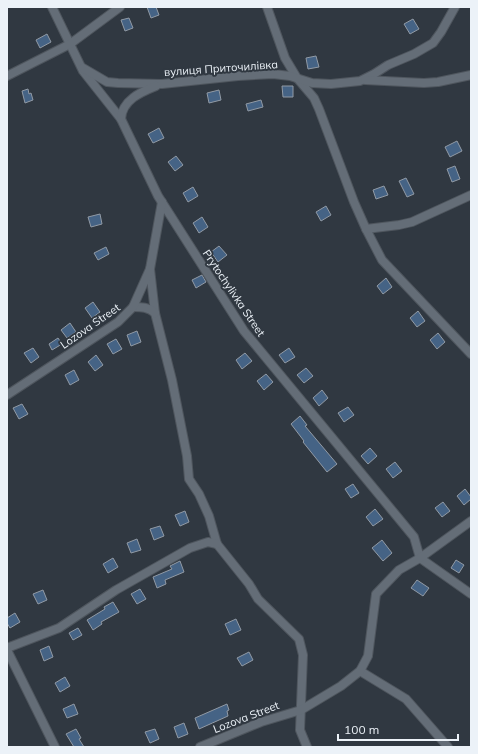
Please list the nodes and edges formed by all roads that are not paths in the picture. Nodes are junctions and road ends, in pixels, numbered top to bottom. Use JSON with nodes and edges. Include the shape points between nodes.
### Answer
{"nodes":[{"id":1,"x":52,"y":7,"type":"edge"},
{"id":2,"x":120,"y":7,"type":"edge"},
{"id":3,"x":267,"y":7,"type":"edge"},
{"id":4,"x":455,"y":7,"type":"edge"},
{"id":5,"x":70,"y":44,"type":"junction"},
{"id":6,"x":81,"y":67,"type":"junction"},
{"id":7,"x":471,"y":75,"type":"edge"},
{"id":8,"x":7,"y":76,"type":"edge"},
{"id":9,"x":297,"y":78,"type":"junction"},
{"id":10,"x":360,"y":80,"type":"junction"},
{"id":11,"x":162,"y":84,"type":"junction"},
{"id":12,"x":121,"y":119,"type":"junction"},
{"id":13,"x":471,"y":195,"type":"edge"},
{"id":14,"x":162,"y":202,"type":"junction"},
{"id":15,"x":366,"y":229,"type":"junction"},
{"id":16,"x":150,"y":268,"type":"junction"},
{"id":17,"x":133,"y":307,"type":"junction"},
{"id":18,"x":155,"y":313,"type":"junction"},
{"id":19,"x":471,"y":354,"type":"edge"},
{"id":20,"x":7,"y":395,"type":"edge"},
{"id":21,"x":471,"y":521,"type":"edge"},
{"id":22,"x":217,"y":544,"type":"junction"},
{"id":23,"x":420,"y":558,"type":"junction"},
{"id":24,"x":471,"y":594,"type":"edge"},
{"id":25,"x":7,"y":649,"type":"edge"},
{"id":26,"x":360,"y":671,"type":"junction"},
{"id":27,"x":301,"y":710,"type":"junction"},
{"id":28,"x":55,"y":747,"type":"edge"},
{"id":29,"x":200,"y":747,"type":"edge"},
{"id":30,"x":307,"y":747,"type":"edge"},
{"id":31,"x":448,"y":747,"type":"edge"}],
"edges":[{"from":1,"to":5,"type":"street","name":"Prytochylivka Street"},
{"from":2,"to":5,"type":"street"},
{"from":3,"to":9,"type":"street","via":[[285,58]]},
{"from":4,"to":10,"type":"street","name":"вулиця Приточилівка","via":[[433,42]]},
{"from":5,"to":6,"type":"street","name":"Prytochylivka Street"},
{"from":5,"to":8,"type":"street"},
{"from":6,"to":11,"type":"street","name":"вулиця Приточилівка","via":[[111,83]]},
{"from":6,"to":12,"type":"street","name":"Prytochylivka Street"},
{"from":7,"to":10,"type":"street","via":[[424,83]]},
{"from":9,"to":10,"type":"street","name":"вулиця Приточилівка","via":[[317,84]]},
{"from":9,"to":11,"type":"street","name":"вулиця Приточилівка","via":[[284,74],[238,76]]},
{"from":9,"to":15,"type":"street","via":[[309,91],[319,109]]},
{"from":11,"to":12,"type":"street","via":[[145,90],[130,101]]},
{"from":12,"to":14,"type":"street","name":"Prytochylivka Street"},
{"from":13,"to":15,"type":"street","via":[[412,222]]},
{"from":14,"to":16,"type":"street","name":"Lozova Street"},
{"from":14,"to":23,"type":"street","name":"Prytochylivka Street","via":[[244,331],[414,537]]},
{"from":15,"to":19,"type":"street","via":[[382,260]]},
{"from":16,"to":17,"type":"street","name":"Lozova Street"},
{"from":16,"to":18,"type":"street"},
{"from":17,"to":18,"type":"street","via":[[144,307]]},
{"from":17,"to":20,"type":"street","name":"Lozova Street","via":[[118,322]]},
{"from":18,"to":22,"type":"street","via":[[172,380],[189,479],[209,516]]},
{"from":21,"to":23,"type":"street"},
{"from":22,"to":25,"type":"street","via":[[208,542],[190,548],[116,590],[59,628]]},
{"from":22,"to":27,"type":"street","via":[[258,599],[299,639],[303,655]]},
{"from":23,"to":24,"type":"street"},
{"from":23,"to":26,"type":"street","via":[[399,570],[376,594],[368,656]]},
{"from":25,"to":28,"type":"street"},
{"from":26,"to":27,"type":"street","name":"Lozova Street","via":[[341,686]]},
{"from":26,"to":31,"type":"street","via":[[406,699]]},
{"from":27,"to":29,"type":"street","name":"Lozova Street","via":[[261,722]]},
{"from":27,"to":30,"type":"street","via":[[300,730]]}]}
